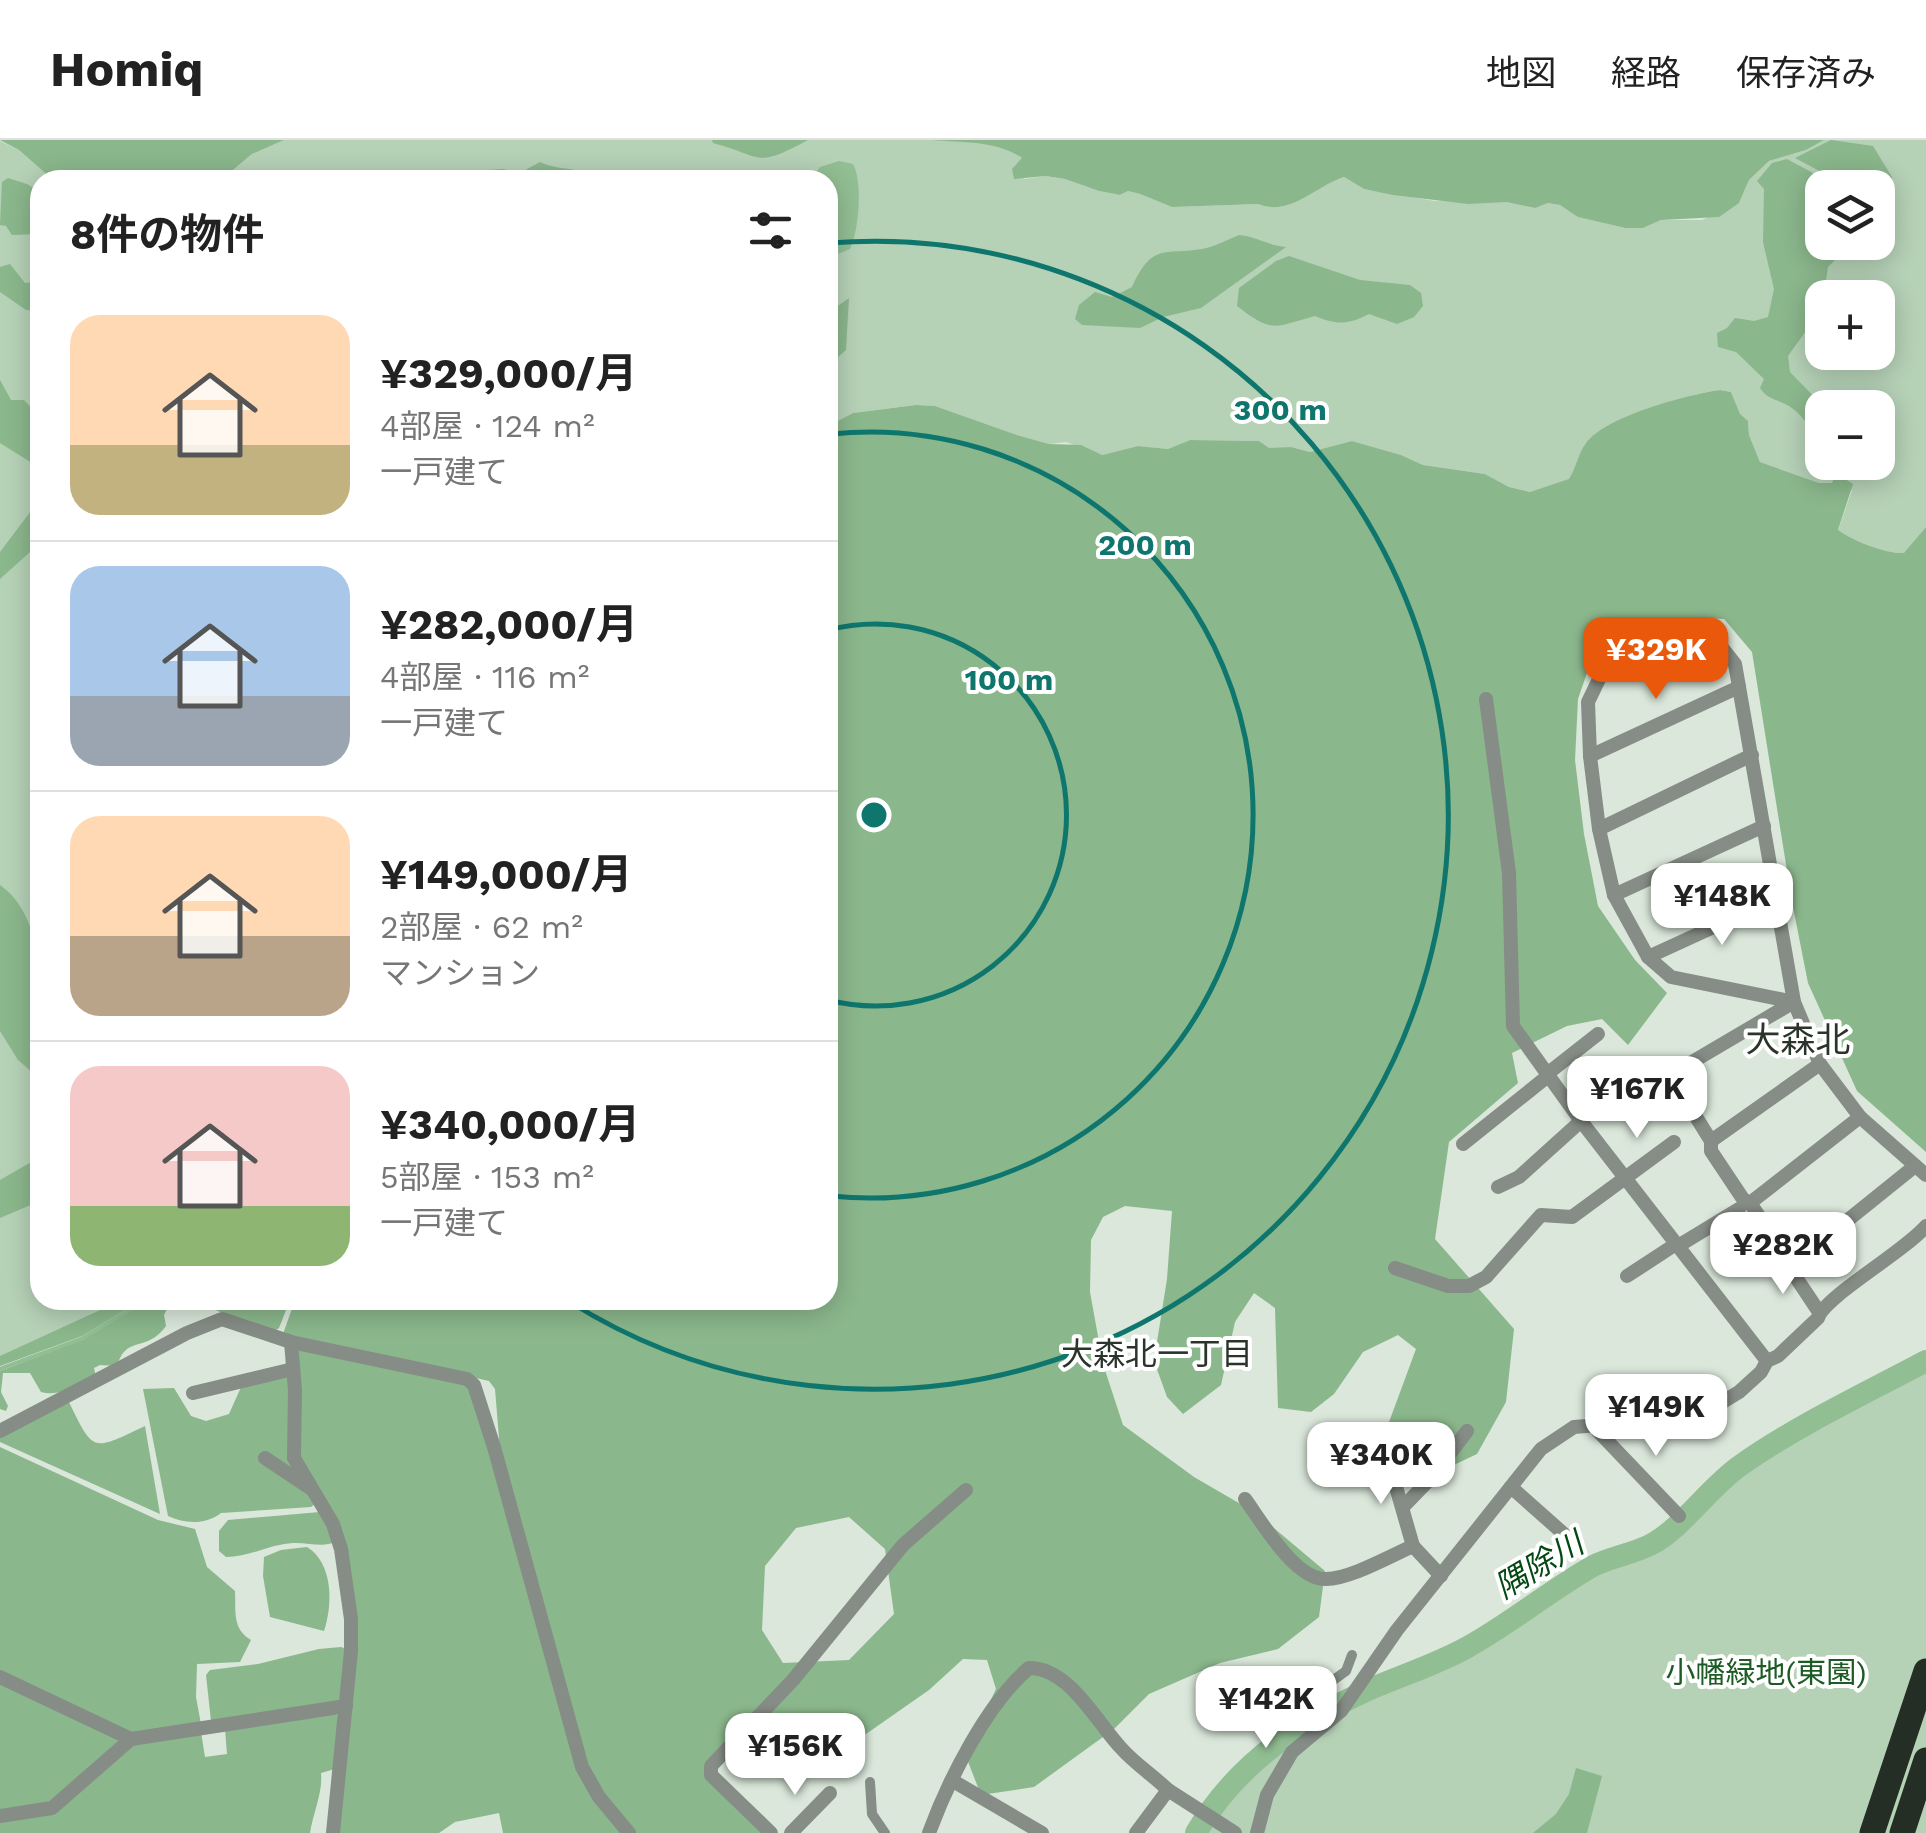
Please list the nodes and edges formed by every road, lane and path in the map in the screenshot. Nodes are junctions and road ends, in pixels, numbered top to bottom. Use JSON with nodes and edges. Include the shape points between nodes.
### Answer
{"nodes":[{"id":1,"x":1740,"y":687,"type":"junction"},
{"id":2,"x":1486,"y":699,"type":"dead end"},
{"id":3,"x":1752,"y":755,"type":"junction"},
{"id":4,"x":1590,"y":756,"type":"junction"},
{"id":5,"x":1764,"y":826,"type":"junction"},
{"id":6,"x":1599,"y":829,"type":"junction"},
{"id":7,"x":1614,"y":895,"type":"junction"},
{"id":8,"x":1777,"y":898,"type":"junction"},
{"id":9,"x":1648,"y":958,"type":"junction"},
{"id":10,"x":1794,"y":1002,"type":"junction"},
{"id":11,"x":1598,"y":1034,"type":"dead end"},
{"id":12,"x":1820,"y":1064,"type":"junction"},
{"id":13,"x":1649,"y":1071,"type":"dead end"},
{"id":14,"x":1547,"y":1075,"type":"junction"},
{"id":15,"x":1860,"y":1117,"type":"junction"},
{"id":16,"x":1581,"y":1121,"type":"junction"},
{"id":17,"x":1711,"y":1141,"type":"junction"},
{"id":18,"x":1674,"y":1142,"type":"dead end"},
{"id":19,"x":1463,"y":1144,"type":"dead end"},
{"id":20,"x":1921,"y":1170,"type":"edge"},
{"id":21,"x":1625,"y":1176,"type":"junction"},
{"id":22,"x":1498,"y":1188,"type":"dead end"},
{"id":23,"x":1745,"y":1206,"type":"junction"},
{"id":24,"x":1926,"y":1226,"type":"edge"},
{"id":25,"x":1677,"y":1245,"type":"junction"},
{"id":26,"x":1792,"y":1266,"type":"junction"},
{"id":27,"x":1396,"y":1268,"type":"dead end"},
{"id":28,"x":1627,"y":1276,"type":"dead end"},
{"id":29,"x":1819,"y":1312,"type":"junction"},
{"id":30,"x":291,"y":1342,"type":"junction"},
{"id":31,"x":1767,"y":1361,"type":"junction"},
{"id":32,"x":293,"y":1370,"type":"junction"},
{"id":33,"x":193,"y":1393,"type":"dead end"},
{"id":34,"x":1595,"y":1423,"type":"junction"},
{"id":35,"x":0,"y":1431,"type":"edge"},
{"id":36,"x":1467,"y":1431,"type":"dead end"},
{"id":37,"x":264,"y":1458,"type":"dead end"},
{"id":38,"x":1390,"y":1466,"type":"dead end"},
{"id":39,"x":1511,"y":1487,"type":"junction"},
{"id":40,"x":314,"y":1490,"type":"junction"},
{"id":41,"x":966,"y":1490,"type":"dead end"},
{"id":42,"x":1245,"y":1499,"type":"dead end"},
{"id":43,"x":1404,"y":1506,"type":"junction"},
{"id":44,"x":1679,"y":1516,"type":"dead end"},
{"id":45,"x":1565,"y":1535,"type":"dead end"},
{"id":46,"x":1413,"y":1546,"type":"junction"},
{"id":47,"x":1441,"y":1576,"type":"junction"},
{"id":48,"x":1352,"y":1655,"type":"dead end"},
{"id":49,"x":1926,"y":1671,"type":"edge"},
{"id":50,"x":0,"y":1676,"type":"edge"},
{"id":51,"x":1299,"y":1705,"type":"dead end"},
{"id":52,"x":346,"y":1706,"type":"junction"},
{"id":53,"x":132,"y":1740,"type":"junction"},
{"id":54,"x":1926,"y":1760,"type":"edge"},
{"id":55,"x":952,"y":1781,"type":"junction"},
{"id":56,"x":870,"y":1782,"type":"dead end"},
{"id":57,"x":1168,"y":1790,"type":"junction"},
{"id":58,"x":830,"y":1793,"type":"dead end"},
{"id":59,"x":0,"y":1816,"type":"edge"},
{"id":60,"x":1875,"y":1823,"type":"edge"},
{"id":61,"x":1904,"y":1827,"type":"edge"},
{"id":62,"x":334,"y":1833,"type":"edge"},
{"id":63,"x":630,"y":1833,"type":"edge"},
{"id":64,"x":771,"y":1833,"type":"edge"},
{"id":65,"x":791,"y":1833,"type":"edge"},
{"id":66,"x":885,"y":1833,"type":"edge"},
{"id":67,"x":929,"y":1833,"type":"edge"},
{"id":68,"x":1042,"y":1833,"type":"edge"},
{"id":69,"x":1136,"y":1833,"type":"edge"},
{"id":70,"x":1235,"y":1833,"type":"edge"},
{"id":71,"x":1257,"y":1833,"type":"edge"}],
"edges":[{"from":1,"to":3,"type":"street"},
{"from":1,"to":4,"type":"street"},
{"from":1,"to":4,"type":"street","via":[[1736,664],[1720,645],[1702,640],[1652,647],[1614,662],[1588,702]]},
{"from":2,"to":14,"type":"street","via":[[1509,873],[1513,1026]]},
{"from":3,"to":5,"type":"street"},
{"from":3,"to":6,"type":"street"},
{"from":4,"to":6,"type":"street"},
{"from":5,"to":7,"type":"street"},
{"from":5,"to":8,"type":"street"},
{"from":6,"to":7,"type":"street"},
{"from":7,"to":9,"type":"street"},
{"from":8,"to":9,"type":"street"},
{"from":8,"to":10,"type":"street"},
{"from":9,"to":10,"type":"street","via":[[1671,977]]},
{"from":10,"to":12,"type":"street"},
{"from":10,"to":17,"type":"street","via":[[1670,1075]]},
{"from":11,"to":14,"type":"street"},
{"from":12,"to":15,"type":"street"},
{"from":12,"to":17,"type":"street"},
{"from":13,"to":16,"type":"street"},
{"from":14,"to":16,"type":"street"},
{"from":14,"to":19,"type":"street"},
{"from":15,"to":20,"type":"street"},
{"from":15,"to":23,"type":"street"},
{"from":16,"to":21,"type":"street"},
{"from":16,"to":22,"type":"street"},
{"from":17,"to":23,"type":"street"},
{"from":18,"to":21,"type":"street"},
{"from":20,"to":26,"type":"street"},
{"from":21,"to":25,"type":"street"},
{"from":21,"to":27,"type":"street","via":[[1572,1217],[1542,1215],[1479,1282],[1448,1286]]},
{"from":23,"to":25,"type":"street"},
{"from":23,"to":26,"type":"street"},
{"from":24,"to":29,"type":"street"},
{"from":25,"to":28,"type":"street"},
{"from":25,"to":31,"type":"street"},
{"from":26,"to":29,"type":"street"},
{"from":29,"to":31,"type":"street"},
{"from":30,"to":32,"type":"street"},
{"from":30,"to":35,"type":"street","via":[[222,1319]]},
{"from":30,"to":63,"type":"street","via":[[474,1384],[582,1767]]},
{"from":31,"to":34,"type":"street","via":[[1716,1406],[1670,1418]]},
{"from":32,"to":33,"type":"street"},
{"from":32,"to":40,"type":"street","via":[[294,1458]]},
{"from":34,"to":39,"type":"street","via":[[1553,1439]]},
{"from":34,"to":44,"type":"street"},
{"from":36,"to":43,"type":"street"},
{"from":37,"to":40,"type":"street"},
{"from":38,"to":43,"type":"street"},
{"from":39,"to":45,"type":"street"},
{"from":39,"to":47,"type":"street"},
{"from":40,"to":52,"type":"street","via":[[333,1524],[348,1587]]},
{"from":41,"to":64,"type":"street","via":[[904,1545],[793,1680],[711,1766],[710,1776]]},
{"from":42,"to":46,"type":"street","via":[[1292,1562],[1314,1577],[1338,1578]]},
{"from":43,"to":46,"type":"street"},
{"from":46,"to":47,"type":"street"},
{"from":47,"to":71,"type":"street","via":[[1341,1710],[1292,1752],[1266,1795]]},
{"from":48,"to":51,"type":"street","via":[[1346,1671]]},
{"from":49,"to":60,"type":"highway"},
{"from":50,"to":53,"type":"street"},
{"from":52,"to":53,"type":"street"},
{"from":52,"to":62,"type":"street"},
{"from":53,"to":59,"type":"street","via":[[52,1808]]},
{"from":54,"to":61,"type":"highway"},
{"from":55,"to":57,"type":"street","via":[[995,1705],[1029,1668],[1038,1668],[1093,1708],[1124,1752]]},
{"from":55,"to":67,"type":"street"},
{"from":55,"to":68,"type":"street"},
{"from":56,"to":66,"type":"street","via":[[872,1814]]},
{"from":57,"to":69,"type":"street"},
{"from":57,"to":70,"type":"street"},
{"from":58,"to":65,"type":"street"}]}
